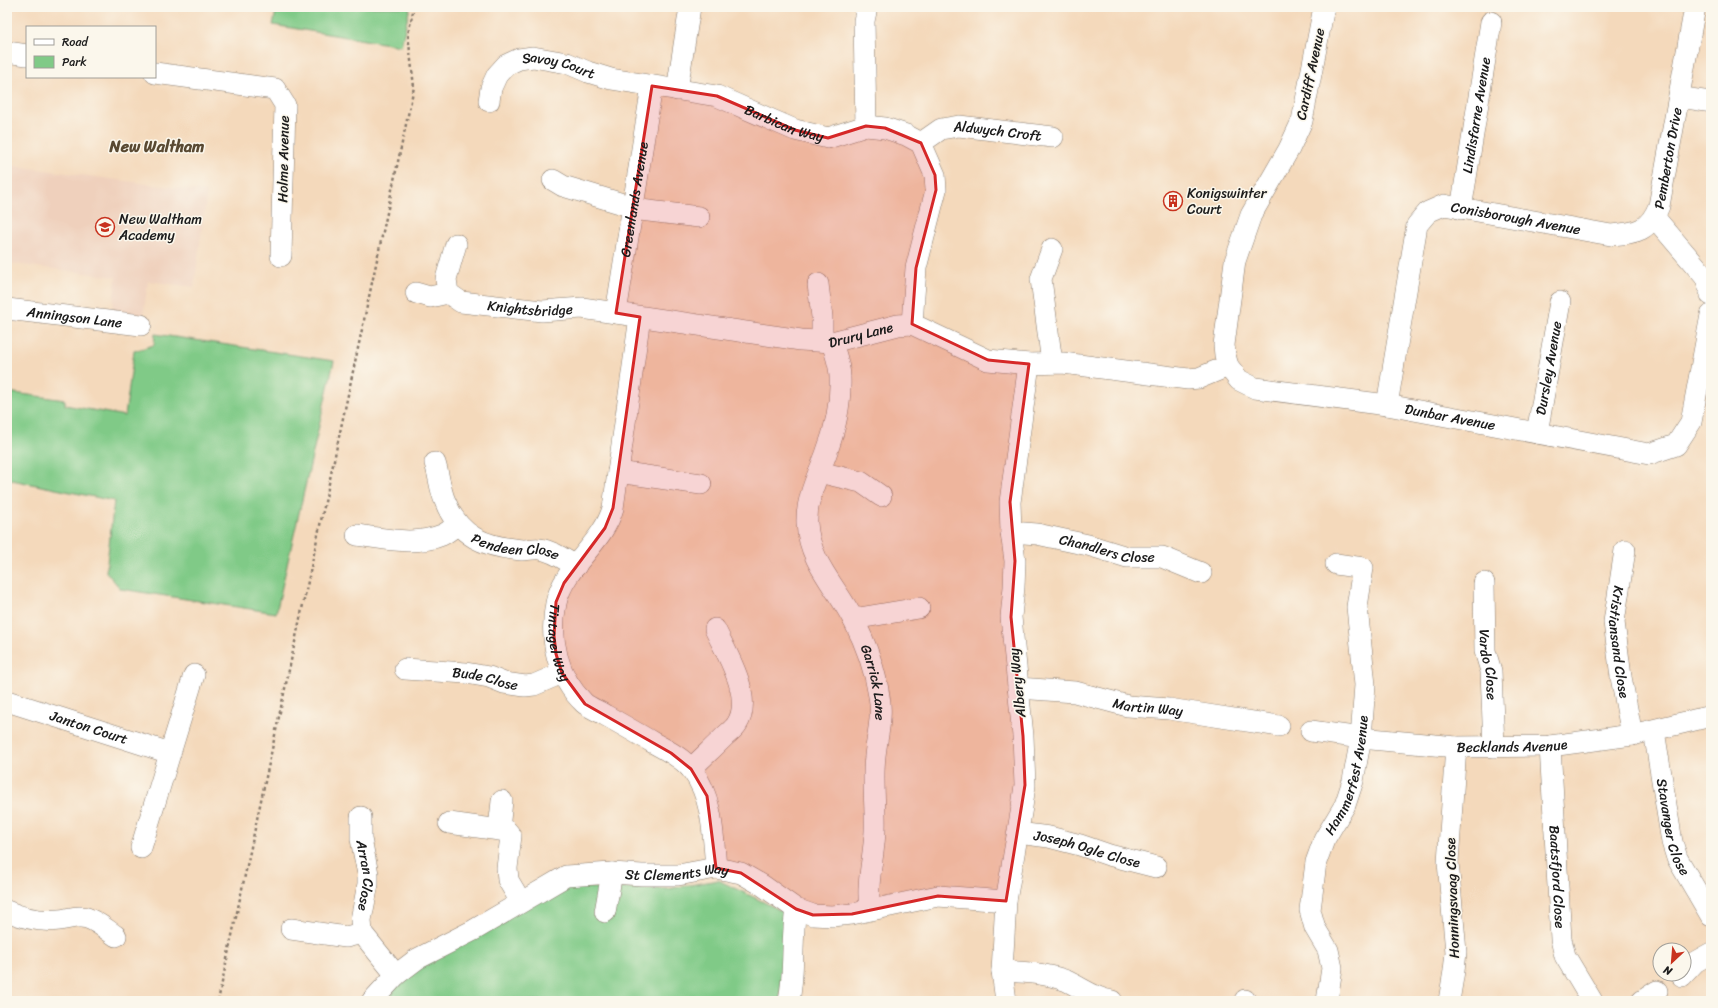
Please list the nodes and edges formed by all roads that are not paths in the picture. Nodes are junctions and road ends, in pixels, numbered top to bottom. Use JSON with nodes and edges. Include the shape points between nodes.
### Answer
{"nodes":[{"id":1,"x":690,"y":7,"type":"edge"},
{"id":2,"x":867,"y":7,"type":"edge"},
{"id":3,"x":1324,"y":7,"type":"edge"},
{"id":4,"x":1696,"y":7,"type":"edge"},
{"id":5,"x":1491,"y":22,"type":"dead end"},
{"id":6,"x":7,"y":52,"type":"edge"},
{"id":7,"x":26,"y":55,"type":"edge"},
{"id":8,"x":156,"y":73,"type":"edge"},
{"id":9,"x":652,"y":86,"type":"junction"},
{"id":10,"x":677,"y":90,"type":"junction"},
{"id":11,"x":1679,"y":97,"type":"junction"},
{"id":12,"x":489,"y":101,"type":"dead end"},
{"id":13,"x":1711,"y":102,"type":"edge"},
{"id":14,"x":866,"y":126,"type":"junction"},
{"id":15,"x":1053,"y":137,"type":"dead end"},
{"id":16,"x":921,"y":143,"type":"junction"},
{"id":17,"x":553,"y":180,"type":"dead end"},
{"id":18,"x":633,"y":208,"type":"junction"},
{"id":19,"x":1461,"y":209,"type":"junction"},
{"id":20,"x":699,"y":218,"type":"dead end"},
{"id":21,"x":1654,"y":218,"type":"junction"},
{"id":22,"x":456,"y":244,"type":"dead end"},
{"id":23,"x":1052,"y":249,"type":"dead end"},
{"id":24,"x":281,"y":256,"type":"dead end"},
{"id":25,"x":818,"y":284,"type":"dead end"},
{"id":26,"x":416,"y":293,"type":"dead end"},
{"id":27,"x":448,"y":293,"type":"junction"},
{"id":28,"x":1711,"y":295,"type":"edge"},
{"id":29,"x":1560,"y":302,"type":"dead end"},
{"id":30,"x":7,"y":309,"type":"edge"},
{"id":31,"x":616,"y":313,"type":"junction"},
{"id":32,"x":1711,"y":315,"type":"edge"},
{"id":33,"x":640,"y":317,"type":"junction"},
{"id":34,"x":912,"y":324,"type":"junction"},
{"id":35,"x":141,"y":325,"type":"dead end"},
{"id":36,"x":827,"y":341,"type":"junction"},
{"id":37,"x":1052,"y":363,"type":"junction"},
{"id":38,"x":1028,"y":364,"type":"junction"},
{"id":39,"x":1228,"y":366,"type":"junction"},
{"id":40,"x":1387,"y":405,"type":"junction"},
{"id":41,"x":1537,"y":433,"type":"junction"},
{"id":42,"x":435,"y":463,"type":"dead end"},
{"id":43,"x":618,"y":472,"type":"junction"},
{"id":44,"x":819,"y":472,"type":"junction"},
{"id":45,"x":701,"y":484,"type":"dead end"},
{"id":46,"x":881,"y":496,"type":"dead end"},
{"id":47,"x":457,"y":525,"type":"junction"},
{"id":48,"x":1011,"y":532,"type":"junction"},
{"id":49,"x":357,"y":535,"type":"dead end"},
{"id":50,"x":1625,"y":550,"type":"dead end"},
{"id":51,"x":1336,"y":564,"type":"dead end"},
{"id":52,"x":576,"y":566,"type":"junction"},
{"id":53,"x":1201,"y":573,"type":"dead end"},
{"id":54,"x":1484,"y":583,"type":"dead end"},
{"id":55,"x":919,"y":608,"type":"dead end"},
{"id":56,"x":853,"y":619,"type":"junction"},
{"id":57,"x":715,"y":630,"type":"dead end"},
{"id":58,"x":405,"y":669,"type":"dead end"},
{"id":59,"x":562,"y":673,"type":"junction"},
{"id":60,"x":194,"y":676,"type":"dead end"},
{"id":61,"x":1018,"y":688,"type":"junction"},
{"id":62,"x":7,"y":701,"type":"edge"},
{"id":63,"x":1711,"y":716,"type":"edge"},
{"id":64,"x":1279,"y":726,"type":"dead end"},
{"id":65,"x":1311,"y":731,"type":"dead end"},
{"id":66,"x":1654,"y":731,"type":"junction"},
{"id":67,"x":1632,"y":735,"type":"junction"},
{"id":68,"x":1361,"y":738,"type":"junction"},
{"id":69,"x":1550,"y":746,"type":"junction"},
{"id":70,"x":1456,"y":747,"type":"junction"},
{"id":71,"x":1494,"y":747,"type":"junction"},
{"id":72,"x":170,"y":753,"type":"junction"},
{"id":73,"x":691,"y":769,"type":"junction"},
{"id":74,"x":502,"y":801,"type":"dead end"},
{"id":75,"x":361,"y":817,"type":"dead end"},
{"id":76,"x":449,"y":823,"type":"dead end"},
{"id":77,"x":499,"y":829,"type":"junction"},
{"id":78,"x":1018,"y":833,"type":"junction"},
{"id":79,"x":141,"y":848,"type":"dead end"},
{"id":80,"x":1156,"y":867,"type":"dead end"},
{"id":81,"x":716,"y":868,"type":"junction"},
{"id":82,"x":612,"y":873,"type":"junction"},
{"id":83,"x":1006,"y":901,"type":"junction"},
{"id":84,"x":521,"y":902,"type":"junction"},
{"id":85,"x":796,"y":909,"type":"junction"},
{"id":86,"x":870,"y":909,"type":"junction"},
{"id":87,"x":7,"y":911,"type":"edge"},
{"id":88,"x":605,"y":912,"type":"dead end"},
{"id":89,"x":1711,"y":916,"type":"edge"},
{"id":90,"x":291,"y":929,"type":"dead end"},
{"id":91,"x":362,"y":933,"type":"junction"},
{"id":92,"x":116,"y":936,"type":"dead end"},
{"id":93,"x":1711,"y":952,"type":"edge"},
{"id":94,"x":1692,"y":965,"type":"edge"},
{"id":95,"x":1002,"y":971,"type":"junction"},
{"id":96,"x":396,"y":975,"type":"junction"},
{"id":97,"x":372,"y":1001,"type":"edge"},
{"id":98,"x":789,"y":1001,"type":"edge"},
{"id":99,"x":1006,"y":1001,"type":"edge"},
{"id":100,"x":1112,"y":1001,"type":"edge"},
{"id":101,"x":1327,"y":1001,"type":"edge"},
{"id":102,"x":1449,"y":1001,"type":"edge"},
{"id":103,"x":1592,"y":1001,"type":"edge"}],
"edges":[{"from":1,"to":10,"type":"street"},
{"from":2,"to":14,"type":"street","via":[[864,21]]},
{"from":3,"to":39,"type":"street","name":"Cardiff Avenue","via":[[1302,121],[1251,215],[1235,261],[1224,344]]},
{"from":4,"to":11,"type":"street","name":"Pemberton Drive"},
{"from":5,"to":19,"type":"street","name":"Lindisfarne Avenue"},
{"from":6,"to":7,"type":"street"},
{"from":8,"to":24,"type":"street","name":"Holme Avenue","via":[[275,89],[285,105]]},
{"from":9,"to":10,"type":"street","name":"Barbican Way"},
{"from":9,"to":12,"type":"street","name":"Savoy Court","via":[[611,79],[567,62],[532,56],[506,65],[497,75]]},
{"from":9,"to":18,"type":"street","name":"Greenlands Avenue"},
{"from":10,"to":14,"type":"street","name":"Barbican Way","via":[[717,96],[795,130],[828,138]]},
{"from":11,"to":13,"type":"street","name":"Pemberton Drive"},
{"from":11,"to":21,"type":"street","name":"Pemberton Drive","via":[[1660,206]]},
{"from":14,"to":16,"type":"street","name":"Barbican Way","via":[[884,128]]},
{"from":15,"to":16,"type":"street","name":"Aldwych Croft","via":[[959,126],[941,129]]},
{"from":16,"to":34,"type":"street","via":[[936,175],[936,190],[916,268]]},
{"from":17,"to":18,"type":"street","via":[[562,186]]},
{"from":18,"to":20,"type":"street"},
{"from":18,"to":31,"type":"street","name":"Greenlands Avenue"},
{"from":19,"to":21,"type":"street","name":"Conisborough Avenue","via":[[1611,236],[1632,234],[1645,228]]},
{"from":19,"to":40,"type":"street","name":"Conisborough Avenue","via":[[1444,206],[1428,212],[1416,225]]},
{"from":21,"to":28,"type":"street","via":[[1706,278]]},
{"from":22,"to":27,"type":"street","via":[[446,279]]},
{"from":23,"to":37,"type":"street","via":[[1041,279]]},
{"from":25,"to":36,"type":"street","name":"Garrick Lane"},
{"from":26,"to":27,"type":"street","via":[[430,297]]},
{"from":27,"to":31,"type":"street","name":"Knightsbridge","via":[[461,302],[500,307],[542,311],[582,308]]},
{"from":29,"to":41,"type":"street","name":"Dursley Avenue"},
{"from":30,"to":35,"type":"street","name":"Anningson Lane"},
{"from":31,"to":33,"type":"street","name":"Drury Lane"},
{"from":32,"to":41,"type":"street","name":"Dunbar Avenue","via":[[1690,422],[1676,445],[1649,454]]},
{"from":33,"to":36,"type":"street","name":"Drury Lane","via":[[779,338]]},
{"from":33,"to":43,"type":"street","name":"Tintagel Way"},
{"from":34,"to":36,"type":"street","name":"Drury Lane"},
{"from":34,"to":38,"type":"street","name":"Drury Lane","via":[[988,360]]},
{"from":36,"to":44,"type":"street","name":"Garrick Lane","via":[[840,376],[839,397],[837,416]]},
{"from":37,"to":38,"type":"street","name":"Drury Lane"},
{"from":37,"to":39,"type":"street","name":"Drury Lane","via":[[1063,362],[1188,379],[1199,378]]},
{"from":38,"to":48,"type":"street","name":"Albery Way","via":[[1010,502]]},
{"from":39,"to":40,"type":"street","name":"Dunbar Avenue","via":[[1239,380],[1255,388]]},
{"from":40,"to":41,"type":"street","name":"Dunbar Avenue"},
{"from":42,"to":47,"type":"street","name":"Pendeen Close","via":[[444,501]]},
{"from":43,"to":45,"type":"street"},
{"from":43,"to":52,"type":"street","name":"Tintagel Way","via":[[610,518]]},
{"from":44,"to":46,"type":"street","via":[[861,482]]},
{"from":44,"to":56,"type":"street","name":"Garrick Lane","via":[[808,507],[807,521],[811,548],[816,561]]},
{"from":47,"to":49,"type":"street","name":"Pendeen Close","via":[[442,535],[420,540],[402,541]]},
{"from":47,"to":52,"type":"street","name":"Pendeen Close","via":[[473,538],[490,544],[524,550],[538,548],[550,551]]},
{"from":48,"to":53,"type":"street","name":"Chandlers Close","via":[[1037,534],[1127,557],[1162,557]]},
{"from":48,"to":61,"type":"street","name":"Albery Way","via":[[1015,567],[1011,617]]},
{"from":50,"to":67,"type":"street","name":"Kristiansand Close","via":[[1614,622]]},
{"from":51,"to":68,"type":"street","name":"Hammerfest Avenue","via":[[1363,568],[1357,607],[1365,685]]},
{"from":52,"to":59,"type":"street","name":"Tintagel Way","via":[[564,583],[556,602],[554,636]]},
{"from":54,"to":71,"type":"street","name":"Vardo Close","via":[[1485,651],[1491,671]]},
{"from":55,"to":56,"type":"street"},
{"from":56,"to":86,"type":"street","name":"Garrick Lane","via":[[867,648],[880,698],[873,784],[875,830],[869,878]]},
{"from":57,"to":73,"type":"street","via":[[739,683],[744,704],[737,725]]},
{"from":58,"to":59,"type":"street","name":"Bude Close","via":[[466,673],[520,686],[534,684]]},
{"from":59,"to":73,"type":"street","name":"Tintagel Way","via":[[585,704],[671,753]]},
{"from":60,"to":72,"type":"street"},
{"from":61,"to":64,"type":"street","name":"Martin Way","via":[[1075,692],[1128,706],[1169,709]]},
{"from":61,"to":78,"type":"street","name":"Albery Way","via":[[1024,784]]},
{"from":62,"to":72,"type":"street","name":"Janton Court"},
{"from":63,"to":66,"type":"street","name":"Becklands Avenue"},
{"from":65,"to":68,"type":"street","name":"Becklands Avenue"},
{"from":66,"to":67,"type":"street","name":"Becklands Avenue"},
{"from":66,"to":89,"type":"street","name":"Stavanger Close","via":[[1672,842],[1677,858]]},
{"from":67,"to":69,"type":"street","name":"Becklands Avenue"},
{"from":68,"to":70,"type":"street","name":"Becklands Avenue"},
{"from":68,"to":101,"type":"street","name":"Hammerfest Avenue","via":[[1353,781],[1345,805],[1324,840],[1316,862],[1313,883],[1310,910],[1315,928],[1328,950],[1332,968]]},
{"from":69,"to":71,"type":"street","name":"Becklands Avenue"},
{"from":69,"to":103,"type":"street","name":"Baatsfjord Close","via":[[1561,939],[1565,956]]},
{"from":70,"to":71,"type":"street","name":"Becklands Avenue"},
{"from":70,"to":102,"type":"street","name":"Honningsvaag Close","via":[[1448,862],[1456,952]]},
{"from":72,"to":79,"type":"street"},
{"from":73,"to":81,"type":"street","name":"Tintagel Way","via":[[707,796]]},
{"from":74,"to":77,"type":"street"},
{"from":75,"to":91,"type":"street","name":"Arran Close","via":[[361,839],[368,874],[361,920]]},
{"from":76,"to":77,"type":"street"},
{"from":77,"to":84,"type":"street","via":[[507,830],[511,836],[508,880]]},
{"from":78,"to":80,"type":"street","name":"Joseph Ogle Close","via":[[1049,837],[1109,856]]},
{"from":78,"to":83,"type":"street","name":"Albery Way"},
{"from":81,"to":82,"type":"street","name":"St Clements Way","via":[[678,875]]},
{"from":81,"to":85,"type":"street","name":"St Clements Way","via":[[741,873]]},
{"from":82,"to":84,"type":"street","name":"St Clements Way","via":[[566,876]]},
{"from":82,"to":88,"type":"street"},
{"from":83,"to":86,"type":"street","name":"St Clements Way","via":[[938,896]]},
{"from":83,"to":95,"type":"street","name":"Albery Way"},
{"from":84,"to":96,"type":"street","name":"St Clements Way","via":[[417,959]]},
{"from":85,"to":86,"type":"street","name":"St Clements Way","via":[[814,915],[832,916]]},
{"from":85,"to":98,"type":"street","via":[[792,932],[794,958]]},
{"from":87,"to":92,"type":"street","via":[[29,919],[60,920],[75,916],[87,918]]},
{"from":90,"to":91,"type":"street","via":[[346,937]]},
{"from":91,"to":96,"type":"street"},
{"from":93,"to":94,"type":"street"},
{"from":95,"to":99,"type":"street","name":"Albery Way"},
{"from":95,"to":100,"type":"street","via":[[1047,975],[1094,996]]},
{"from":96,"to":97,"type":"street","name":"St Clements Way"}]}
